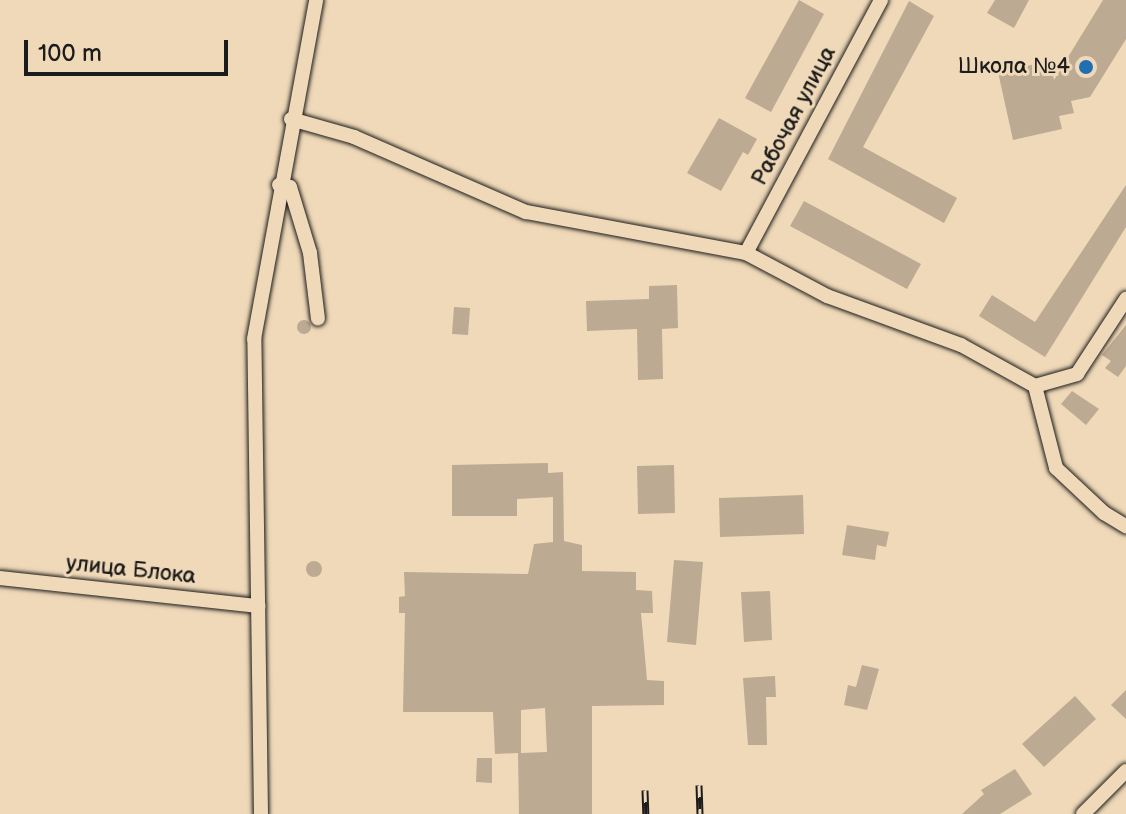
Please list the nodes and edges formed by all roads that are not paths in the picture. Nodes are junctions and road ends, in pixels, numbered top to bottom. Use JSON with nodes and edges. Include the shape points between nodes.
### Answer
{"nodes":[{"id":1,"x":316,"y":0,"type":"edge"},
{"id":2,"x":881,"y":0,"type":"edge"},
{"id":3,"x":291,"y":119,"type":"junction"},
{"id":4,"x":279,"y":185,"type":"junction"},
{"id":5,"x":746,"y":253,"type":"junction"},
{"id":6,"x":1126,"y":299,"type":"edge"},
{"id":7,"x":318,"y":319,"type":"dead end"},
{"id":8,"x":1035,"y":386,"type":"junction"},
{"id":9,"x":1125,"y":524,"type":"edge"},
{"id":10,"x":0,"y":578,"type":"edge"},
{"id":11,"x":258,"y":606,"type":"junction"},
{"id":12,"x":1126,"y":771,"type":"edge"},
{"id":13,"x":1087,"y":813,"type":"edge"},
{"id":14,"x":261,"y":814,"type":"edge"}],
"edges":[{"from":1,"to":3,"type":"street"},
{"from":2,"to":5,"type":"street","name":"Рабочая улица"},
{"from":3,"to":4,"type":"street"},
{"from":3,"to":5,"type":"street","via":[[354,137],[526,212]]},
{"from":4,"to":7,"type":"street","via":[[290,187],[310,253]]},
{"from":4,"to":11,"type":"street","via":[[254,339]]},
{"from":5,"to":8,"type":"street","via":[[827,296],[961,345]]},
{"from":6,"to":8,"type":"street","via":[[1077,374]]},
{"from":8,"to":9,"type":"street","via":[[1056,468]]},
{"from":10,"to":11,"type":"street","name":"улица Блока"},
{"from":11,"to":14,"type":"street"},
{"from":12,"to":13,"type":"street"}]}
